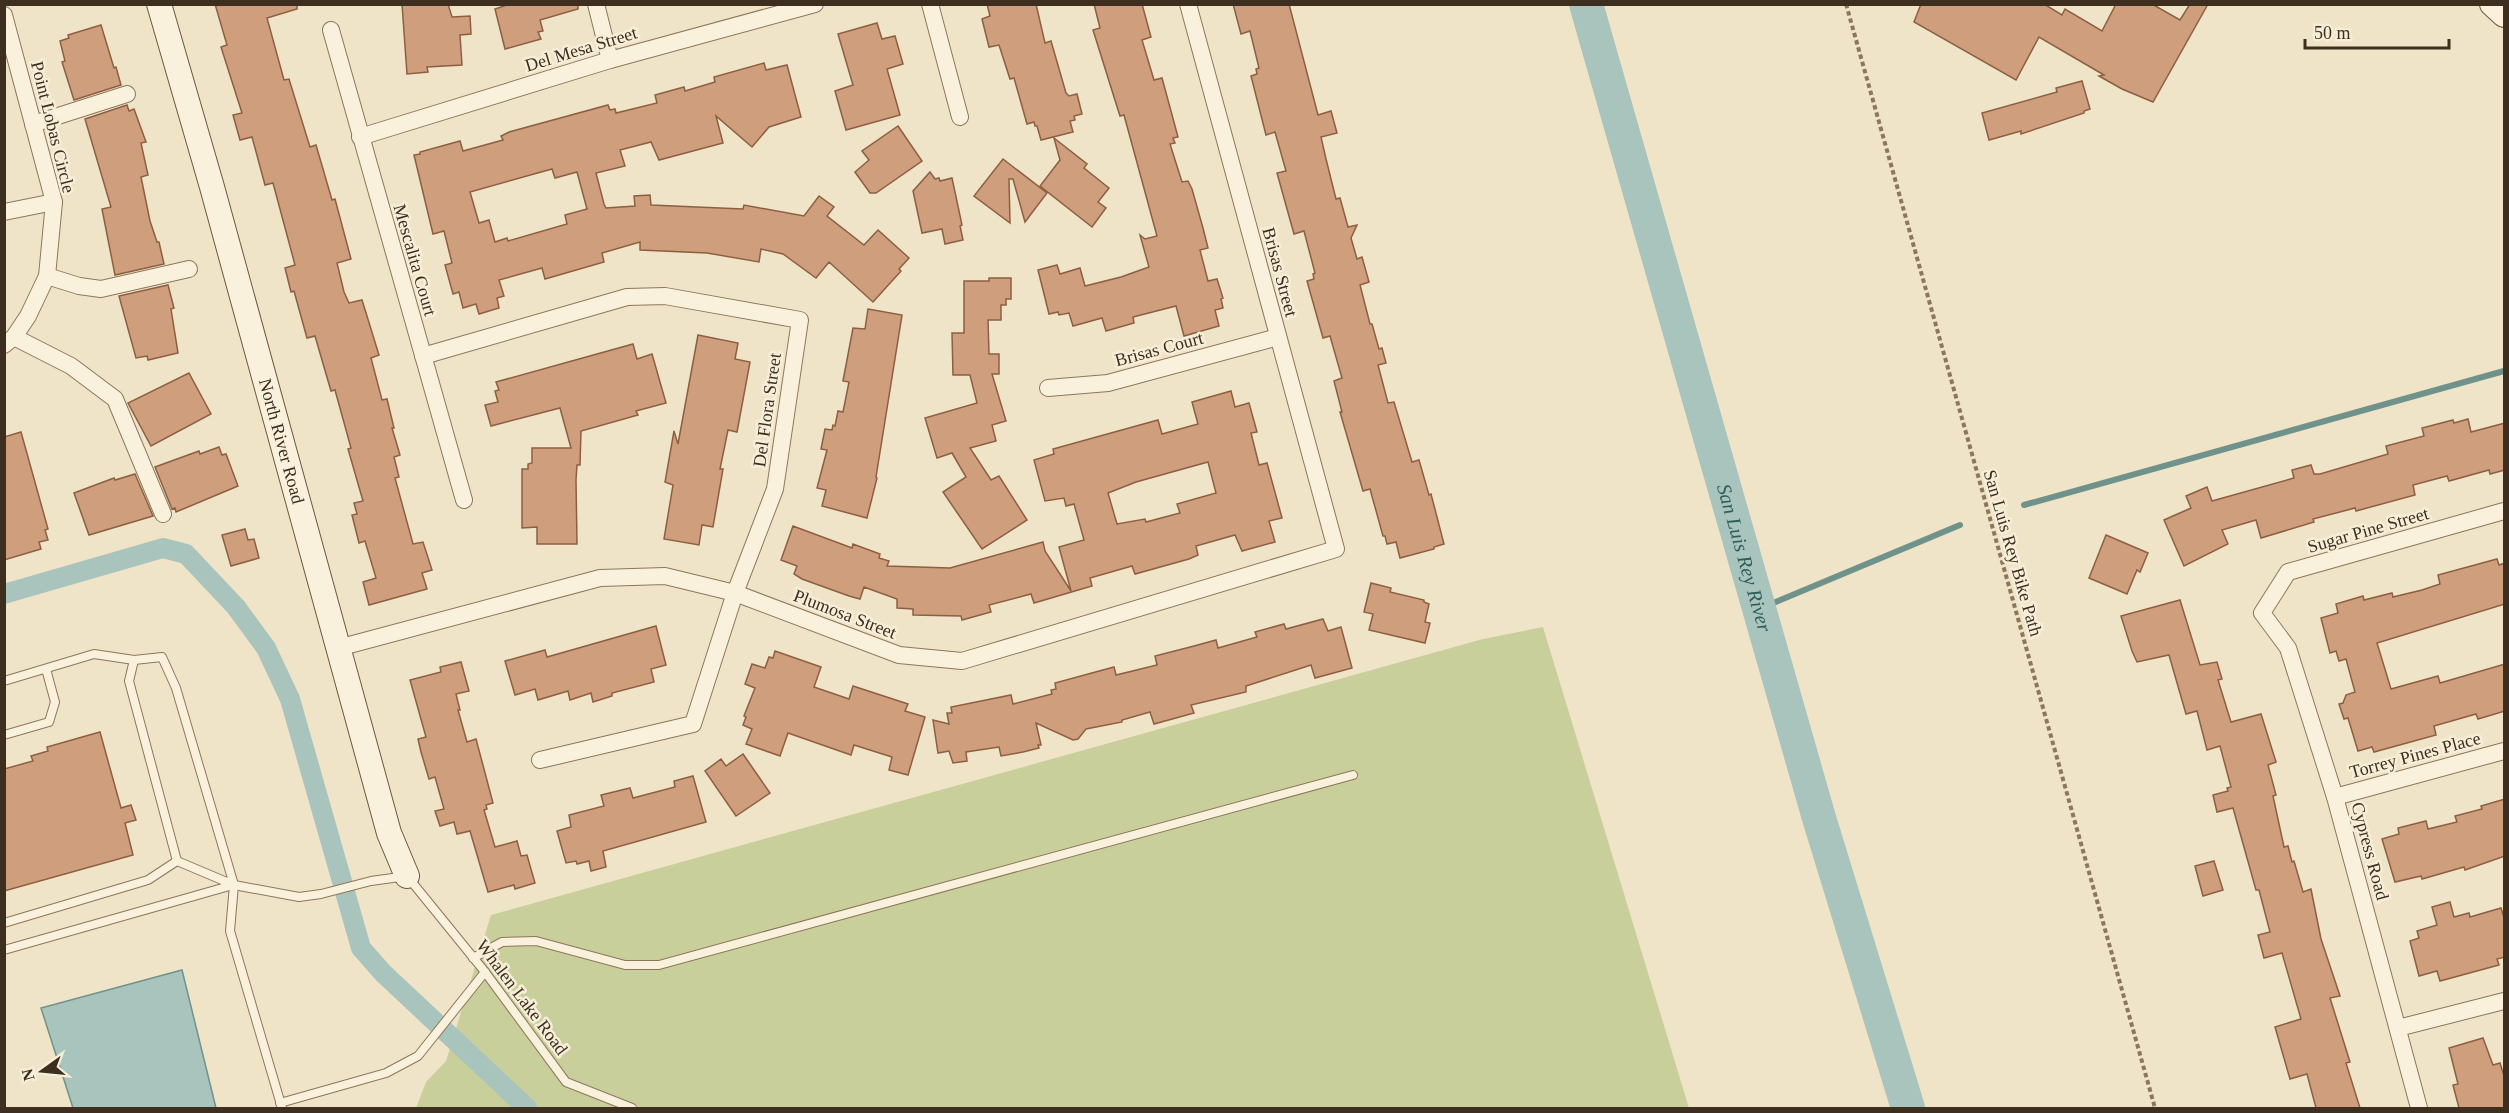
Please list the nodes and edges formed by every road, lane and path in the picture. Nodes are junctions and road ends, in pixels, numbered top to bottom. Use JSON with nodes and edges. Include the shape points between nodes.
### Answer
{"nodes":[{"id":1,"x":159,"y":4,"type":"edge"},
{"id":2,"x":596,"y":4,"type":"edge"},
{"id":3,"x":815,"y":4,"type":"edge"},
{"id":4,"x":930,"y":4,"type":"edge"},
{"id":5,"x":1188,"y":4,"type":"edge"},
{"id":6,"x":1845,"y":4,"type":"edge"},
{"id":7,"x":2492,"y":4,"type":"edge"},
{"id":8,"x":4,"y":15,"type":"edge"},
{"id":9,"x":2505,"y":15,"type":"edge"},
{"id":10,"x":331,"y":30,"type":"dead end"},
{"id":11,"x":610,"y":60,"type":"junction"},
{"id":12,"x":127,"y":94,"type":"dead end"},
{"id":13,"x":960,"y":117,"type":"dead end"},
{"id":14,"x":33,"y":124,"type":"junction"},
{"id":15,"x":360,"y":137,"type":"junction"},
{"id":16,"x":54,"y":202,"type":"junction"},
{"id":17,"x":4,"y":212,"type":"edge"},
{"id":18,"x":189,"y":269,"type":"dead end"},
{"id":19,"x":47,"y":276,"type":"junction"},
{"id":20,"x":1278,"y":337,"type":"junction"},
{"id":21,"x":9,"y":341,"type":"edge"},
{"id":22,"x":423,"y":356,"type":"junction"},
{"id":23,"x":1048,"y":388,"type":"dead end"},
{"id":24,"x":464,"y":500,"type":"dead end"},
{"id":25,"x":2505,"y":511,"type":"edge"},
{"id":26,"x":163,"y":514,"type":"dead end"},
{"id":27,"x":1336,"y":549,"type":"joint"},
{"id":28,"x":735,"y":593,"type":"junction"},
{"id":29,"x":2262,"y":613,"type":"joint"},
{"id":30,"x":338,"y":648,"type":"junction"},
{"id":31,"x":134,"y":660,"type":"junction"},
{"id":32,"x":46,"y":669,"type":"junction"},
{"id":33,"x":4,"y":681,"type":"edge"},
{"id":34,"x":4,"y":735,"type":"edge"},
{"id":35,"x":2505,"y":751,"type":"edge"},
{"id":36,"x":540,"y":760,"type":"dead end"},
{"id":37,"x":1353,"y":775,"type":"dead end"},
{"id":38,"x":2335,"y":797,"type":"junction"},
{"id":39,"x":177,"y":861,"type":"junction"},
{"id":40,"x":407,"y":876,"type":"junction"},
{"id":41,"x":234,"y":885,"type":"junction"},
{"id":42,"x":4,"y":923,"type":"edge"},
{"id":43,"x":4,"y":950,"type":"edge"},
{"id":44,"x":473,"y":958,"type":"junction"},
{"id":45,"x":485,"y":972,"type":"junction"},
{"id":46,"x":2505,"y":1001,"type":"edge"},
{"id":47,"x":2398,"y":1028,"type":"junction"},
{"id":48,"x":281,"y":1106,"type":"edge"},
{"id":49,"x":632,"y":1108,"type":"edge"},
{"id":50,"x":2155,"y":1108,"type":"edge"},
{"id":51,"x":2419,"y":1108,"type":"edge"}],
"edges":[{"from":1,"to":30,"type":"street","name":"North River Road"},
{"from":2,"to":11,"type":"street"},
{"from":3,"to":11,"type":"street","name":"Del Mesa Street"},
{"from":4,"to":13,"type":"street"},
{"from":5,"to":20,"type":"street","name":"Brisas Street"},
{"from":6,"to":50,"type":"path","name":"San Luis Rey Bike Path"},
{"from":7,"to":9,"type":"street"},
{"from":8,"to":14,"type":"street","name":"Point Lobas Circle"},
{"from":10,"to":15,"type":"street","name":"Mescalita Court"},
{"from":11,"to":15,"type":"street","name":"Del Mesa Street"},
{"from":12,"to":14,"type":"street"},
{"from":14,"to":16,"type":"street","name":"Point Lobas Circle"},
{"from":15,"to":22,"type":"street","name":"Mescalita Court"},
{"from":16,"to":17,"type":"street"},
{"from":16,"to":19,"type":"street","name":"Point Lobas Circle"},
{"from":18,"to":19,"type":"street","via":[[101,289]]},
{"from":19,"to":21,"type":"street","name":"Point Lobas Circle","via":[[28,316]]},
{"from":20,"to":23,"type":"street","name":"Brisas Court","via":[[1108,383]]},
{"from":20,"to":27,"type":"street","name":"Brisas Street"},
{"from":21,"to":26,"type":"street","via":[[71,366],[115,399]]},
{"from":22,"to":24,"type":"street","name":"Mescalita Court"},
{"from":22,"to":28,"type":"street","name":"Del Flora Street","via":[[627,297],[665,296],[800,320],[775,489]]},
{"from":25,"to":29,"type":"street","name":"Sugar Pine Street","via":[[2288,572]]},
{"from":27,"to":28,"type":"street","name":"Plumosa Street","via":[[962,661],[899,655]]},
{"from":28,"to":30,"type":"street","name":"Plumosa Street","via":[[665,576],[600,578]]},
{"from":28,"to":36,"type":"street","name":"Del Flora Street","via":[[693,724]]},
{"from":29,"to":38,"type":"street","name":"Cypress Road","via":[[2288,648]]},
{"from":30,"to":40,"type":"street","name":"North River Road","via":[[389,833]]},
{"from":31,"to":32,"type":"lane","via":[[94,654]]},
{"from":31,"to":39,"type":"lane","via":[[129,681]]},
{"from":31,"to":41,"type":"lane","via":[[162,657],[176,688]]},
{"from":32,"to":33,"type":"lane"},
{"from":32,"to":34,"type":"lane","via":[[55,702],[50,723]]},
{"from":35,"to":38,"type":"street","name":"Torrey Pines Place"},
{"from":37,"to":44,"type":"lane","via":[[659,965],[625,965],[536,941],[502,942]]},
{"from":38,"to":47,"type":"street","name":"Cypress Road"},
{"from":39,"to":41,"type":"lane"},
{"from":39,"to":42,"type":"lane","via":[[148,880]]},
{"from":40,"to":41,"type":"lane","via":[[299,897]]},
{"from":40,"to":44,"type":"lane","name":"Whalen Lake Road"},
{"from":41,"to":43,"type":"lane"},
{"from":41,"to":48,"type":"lane","via":[[230,931]]},
{"from":44,"to":45,"type":"lane","name":"Whalen Lake Road"},
{"from":45,"to":48,"type":"lane","via":[[418,1056],[386,1073]]},
{"from":45,"to":49,"type":"lane","name":"Whalen Lake Road","via":[[566,1082]]},
{"from":46,"to":47,"type":"street"},
{"from":47,"to":51,"type":"street","name":"Cypress Road"}]}
